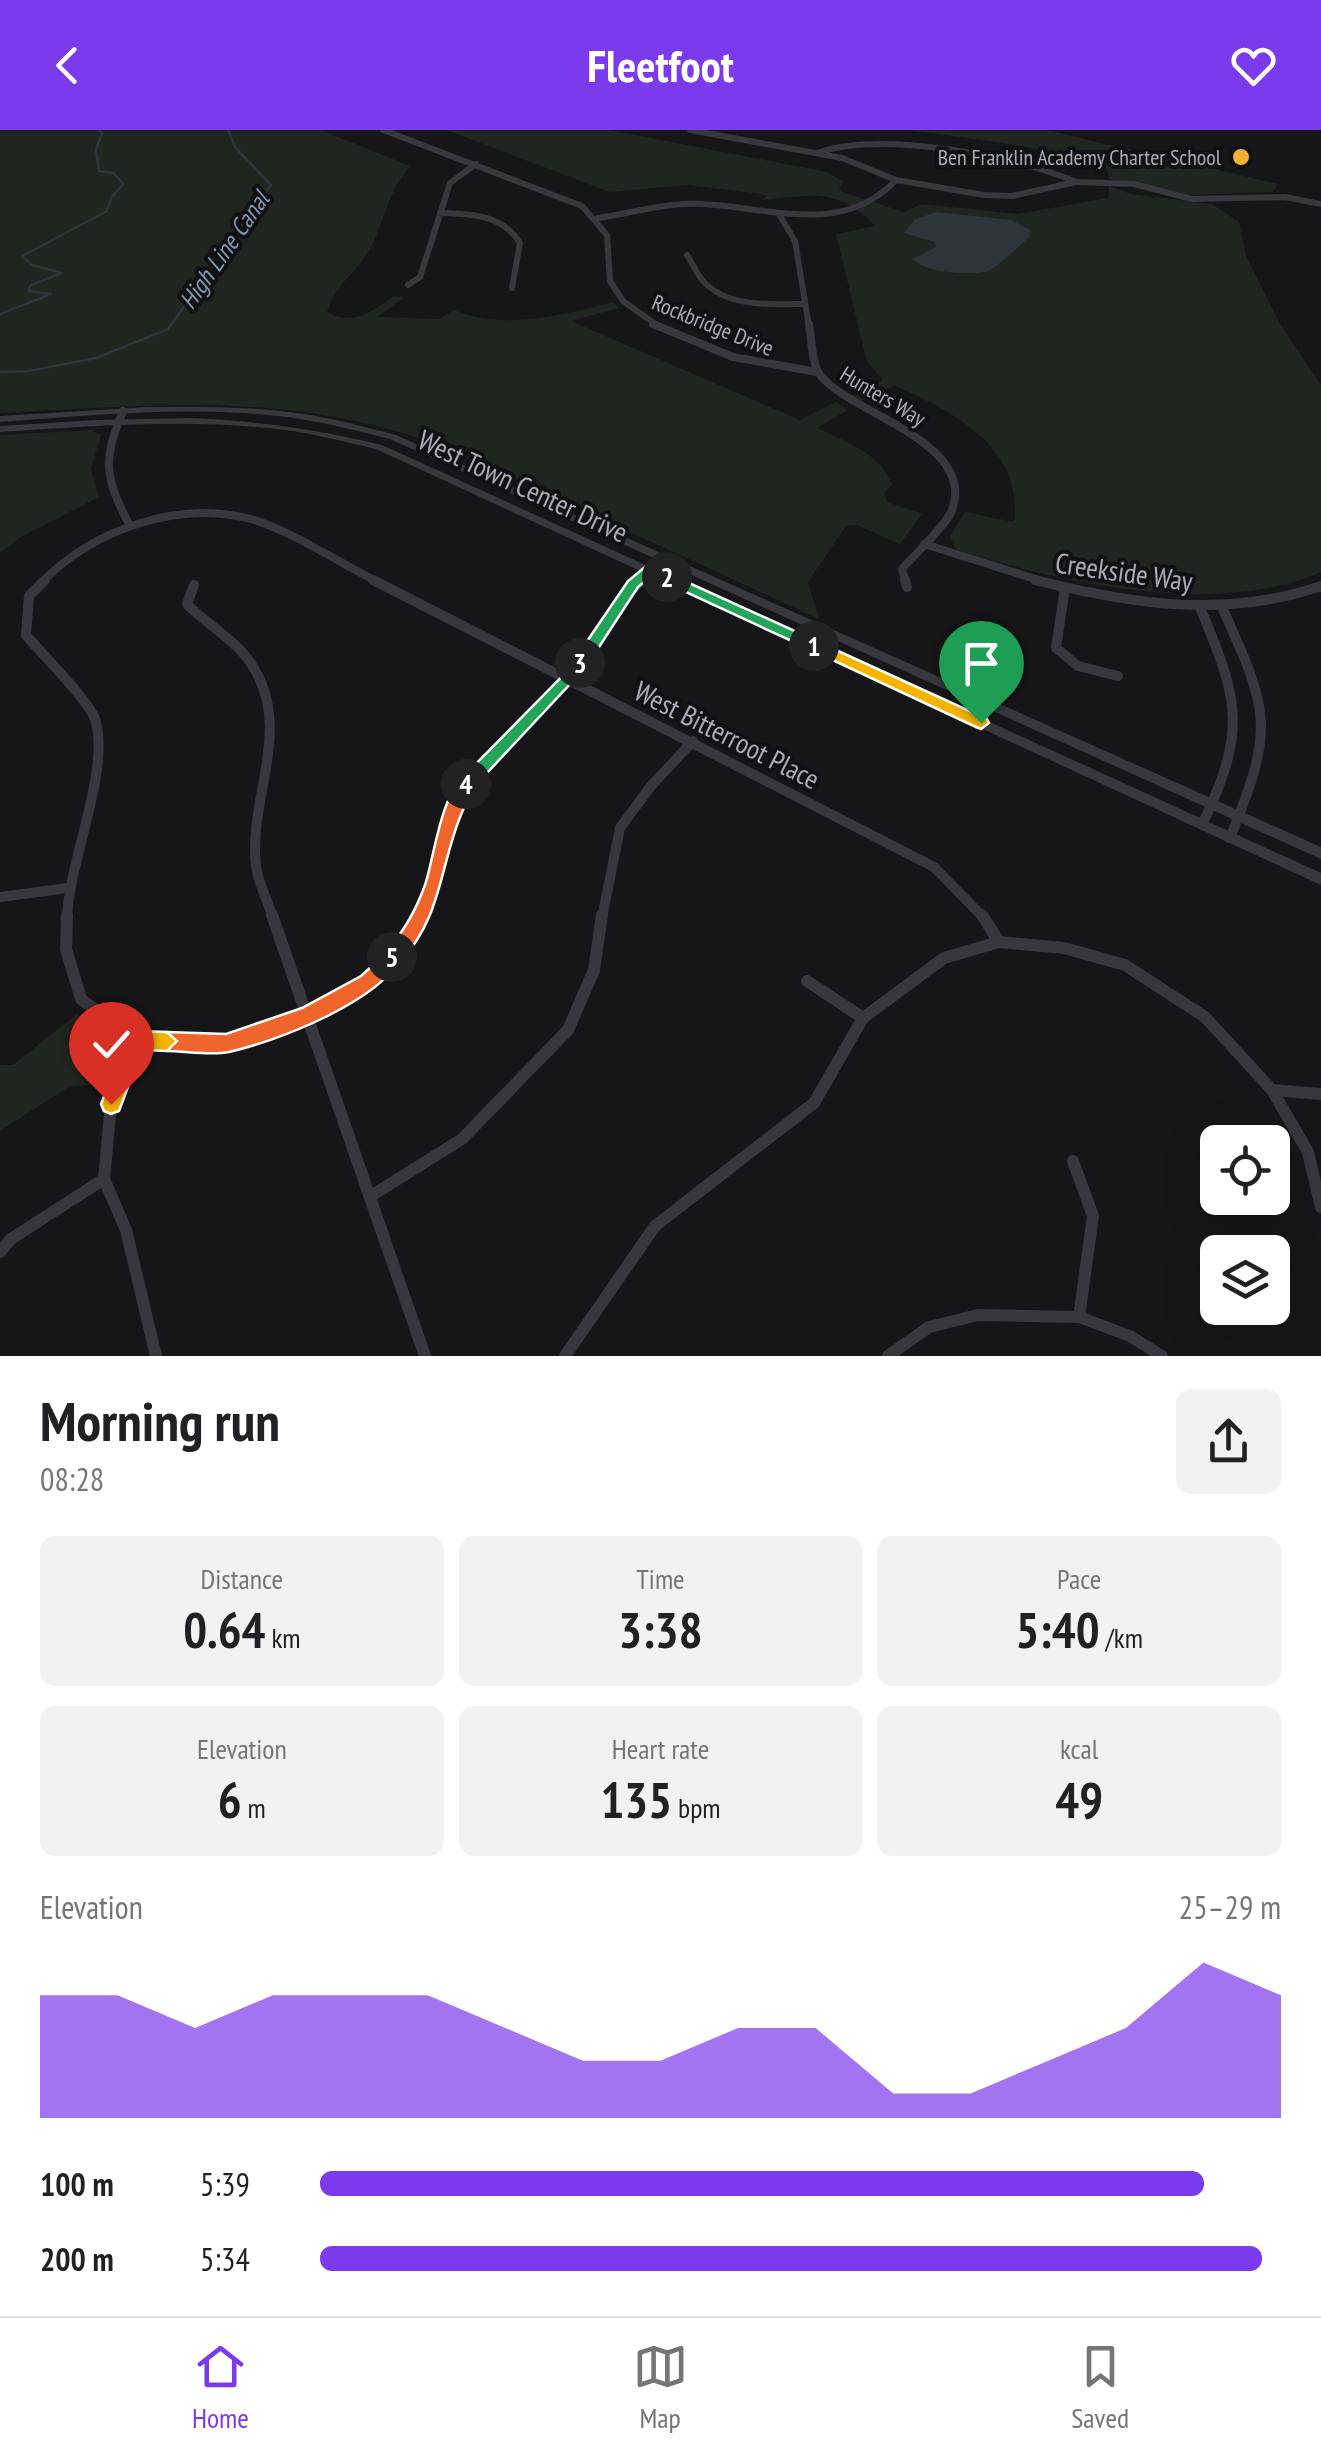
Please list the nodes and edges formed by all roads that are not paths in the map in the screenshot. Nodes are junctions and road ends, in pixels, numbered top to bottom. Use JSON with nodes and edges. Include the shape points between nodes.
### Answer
{"nodes":[{"id":1,"x":384,"y":130,"type":"edge"},
{"id":2,"x":690,"y":130,"type":"edge"},
{"id":3,"x":760,"y":130,"type":"edge"},
{"id":4,"x":751,"y":141,"type":"junction"},
{"id":5,"x":818,"y":153,"type":"junction"},
{"id":6,"x":476,"y":164,"type":"junction"},
{"id":7,"x":896,"y":180,"type":"junction"},
{"id":8,"x":1076,"y":182,"type":"junction"},
{"id":9,"x":1321,"y":204,"type":"edge"},
{"id":10,"x":440,"y":213,"type":"junction"},
{"id":11,"x":780,"y":216,"type":"junction"},
{"id":12,"x":598,"y":218,"type":"junction"},
{"id":13,"x":686,"y":256,"type":"dead end"},
{"id":14,"x":408,"y":285,"type":"dead end"},
{"id":15,"x":512,"y":288,"type":"dead end"},
{"id":16,"x":804,"y":304,"type":"junction"},
{"id":17,"x":817,"y":372,"type":"junction"},
{"id":18,"x":120,"y":416,"type":"junction"},
{"id":19,"x":0,"y":419,"type":"edge"},
{"id":20,"x":0,"y":429,"type":"edge"},
{"id":21,"x":130,"y":526,"type":"junction"},
{"id":22,"x":924,"y":544,"type":"junction"},
{"id":23,"x":664,"y":558,"type":"junction"},
{"id":24,"x":650,"y":570,"type":"junction"},
{"id":25,"x":194,"y":585,"type":"dead end"},
{"id":26,"x":1321,"y":586,"type":"edge"},
{"id":27,"x":906,"y":587,"type":"dead end"},
{"id":28,"x":1065,"y":588,"type":"junction"},
{"id":29,"x":1199,"y":605,"type":"junction"},
{"id":30,"x":1220,"y":605,"type":"junction"},
{"id":31,"x":1118,"y":676,"type":"dead end"},
{"id":32,"x":568,"y":678,"type":"junction"},
{"id":33,"x":693,"y":741,"type":"junction"},
{"id":34,"x":1213,"y":804,"type":"junction"},
{"id":35,"x":1239,"y":815,"type":"junction"},
{"id":36,"x":1202,"y":825,"type":"junction"},
{"id":37,"x":1230,"y":838,"type":"junction"},
{"id":38,"x":1321,"y":853,"type":"edge"},
{"id":39,"x":1321,"y":879,"type":"edge"},
{"id":40,"x":68,"y":888,"type":"junction"},
{"id":41,"x":0,"y":897,"type":"edge"},
{"id":42,"x":999,"y":942,"type":"junction"},
{"id":43,"x":808,"y":981,"type":"dead end"},
{"id":44,"x":307,"y":1015,"type":"junction"},
{"id":45,"x":863,"y":1018,"type":"junction"},
{"id":46,"x":136,"y":1040,"type":"junction"},
{"id":47,"x":1272,"y":1090,"type":"junction"},
{"id":48,"x":1321,"y":1094,"type":"edge"},
{"id":49,"x":1074,"y":1161,"type":"dead end"},
{"id":50,"x":104,"y":1180,"type":"junction"},
{"id":51,"x":370,"y":1196,"type":"junction"},
{"id":52,"x":1321,"y":1207,"type":"edge"},
{"id":53,"x":0,"y":1252,"type":"edge"},
{"id":54,"x":1080,"y":1317,"type":"junction"},
{"id":55,"x":156,"y":1356,"type":"edge"},
{"id":56,"x":425,"y":1356,"type":"edge"},
{"id":57,"x":565,"y":1356,"type":"edge"},
{"id":58,"x":888,"y":1356,"type":"edge"},
{"id":59,"x":1162,"y":1356,"type":"edge"}],
"edges":[{"from":1,"to":6,"type":"street"},
{"from":2,"to":4,"type":"street"},
{"from":3,"to":4,"type":"street"},
{"from":4,"to":5,"type":"street"},
{"from":5,"to":7,"type":"street"},
{"from":5,"to":8,"type":"street","via":[[831,144],[881,140],[1033,165]]},
{"from":6,"to":10,"type":"street","via":[[450,183]]},
{"from":6,"to":12,"type":"street","via":[[567,198]]},
{"from":7,"to":8,"type":"street","via":[[1012,196]]},
{"from":7,"to":11,"type":"street","via":[[878,200],[861,206]]},
{"from":8,"to":9,"type":"street","via":[[1134,184],[1192,199],[1285,197]]},
{"from":10,"to":14,"type":"street","via":[[420,277]]},
{"from":10,"to":15,"type":"street","via":[[487,218],[512,230],[520,243]]},
{"from":11,"to":12,"type":"street","via":[[684,204]]},
{"from":11,"to":16,"type":"street","name":"Hunters Way","via":[[795,242]]},
{"from":12,"to":17,"type":"street","name":"Rockbridge Drive","via":[[610,241],[608,276],[633,310],[743,361]]},
{"from":13,"to":16,"type":"street","via":[[718,292],[767,304]]},
{"from":16,"to":17,"type":"street","name":"Hunters Way"},
{"from":17,"to":22,"type":"street","name":"Hunters Way","via":[[840,396],[920,438],[946,464],[952,510]]},
{"from":18,"to":19,"type":"street","name":"West Town Center Drive"},
{"from":18,"to":20,"type":"street","name":"West Town Center Drive"},
{"from":18,"to":21,"type":"street","via":[[104,460]]},
{"from":18,"to":23,"type":"street","name":"West Town Center Drive","via":[[252,411],[364,428]]},
{"from":18,"to":24,"type":"street","name":"West Town Center Drive","via":[[244,422],[351,438]]},
{"from":21,"to":32,"type":"street","name":"West Bitterroot Place","via":[[209,513],[256,520]]},
{"from":21,"to":40,"type":"street","name":"West Bitterroot Place","via":[[63,561],[30,596],[26,634],[94,716],[100,752]]},
{"from":22,"to":27,"type":"street","name":"Hunters Way","via":[[902,569]]},
{"from":22,"to":28,"type":"street","name":"Creekside Way"},
{"from":23,"to":24,"type":"street"},
{"from":23,"to":34,"type":"street","name":"West Town Center Drive"},
{"from":24,"to":32,"type":"street","via":[[616,605]]},
{"from":24,"to":36,"type":"street","name":"West Town Center Drive"},
{"from":25,"to":44,"type":"street","via":[[187,604],[238,648],[266,689],[271,752],[256,868]]},
{"from":26,"to":30,"type":"street","name":"Creekside Way","via":[[1286,598]]},
{"from":28,"to":29,"type":"street","name":"Creekside Way"},
{"from":28,"to":31,"type":"street","via":[[1056,648],[1078,666]]},
{"from":29,"to":30,"type":"street","name":"Creekside Way"},
{"from":29,"to":34,"type":"street","via":[[1238,711],[1236,749]]},
{"from":30,"to":35,"type":"street","via":[[1263,719],[1262,750]]},
{"from":32,"to":33,"type":"street","name":"West Bitterroot Place"},
{"from":32,"to":44,"type":"street","via":[[466,784],[410,938],[368,982]]},
{"from":33,"to":42,"type":"street","name":"West Bitterroot Place","via":[[934,867],[979,910]]},
{"from":33,"to":51,"type":"street","via":[[620,828],[594,970],[568,1030],[462,1139]]},
{"from":34,"to":35,"type":"street","name":"West Town Center Drive"},
{"from":34,"to":36,"type":"street"},
{"from":35,"to":37,"type":"street"},
{"from":35,"to":38,"type":"street","name":"West Town Center Drive"},
{"from":36,"to":37,"type":"street","name":"West Town Center Drive"},
{"from":37,"to":39,"type":"street","name":"West Town Center Drive"},
{"from":40,"to":41,"type":"street"},
{"from":40,"to":46,"type":"street","name":"West Bitterroot Place","via":[[66,950],[81,999]]},
{"from":42,"to":45,"type":"street","via":[[944,958]]},
{"from":42,"to":47,"type":"street","via":[[1064,948],[1124,965],[1204,1017]]},
{"from":43,"to":45,"type":"street"},
{"from":44,"to":46,"type":"street","via":[[226,1043]]},
{"from":44,"to":51,"type":"street"},
{"from":45,"to":57,"type":"street","via":[[814,1103],[655,1226]]},
{"from":46,"to":50,"type":"street","via":[[111,1104]]},
{"from":47,"to":48,"type":"street"},
{"from":47,"to":52,"type":"street","via":[[1308,1152]]},
{"from":49,"to":54,"type":"street","via":[[1093,1216]]},
{"from":50,"to":53,"type":"street"},
{"from":50,"to":55,"type":"street","via":[[126,1230]]},
{"from":51,"to":56,"type":"street"},
{"from":54,"to":58,"type":"street","via":[[978,1315],[929,1326]]},
{"from":54,"to":59,"type":"street"}]}
